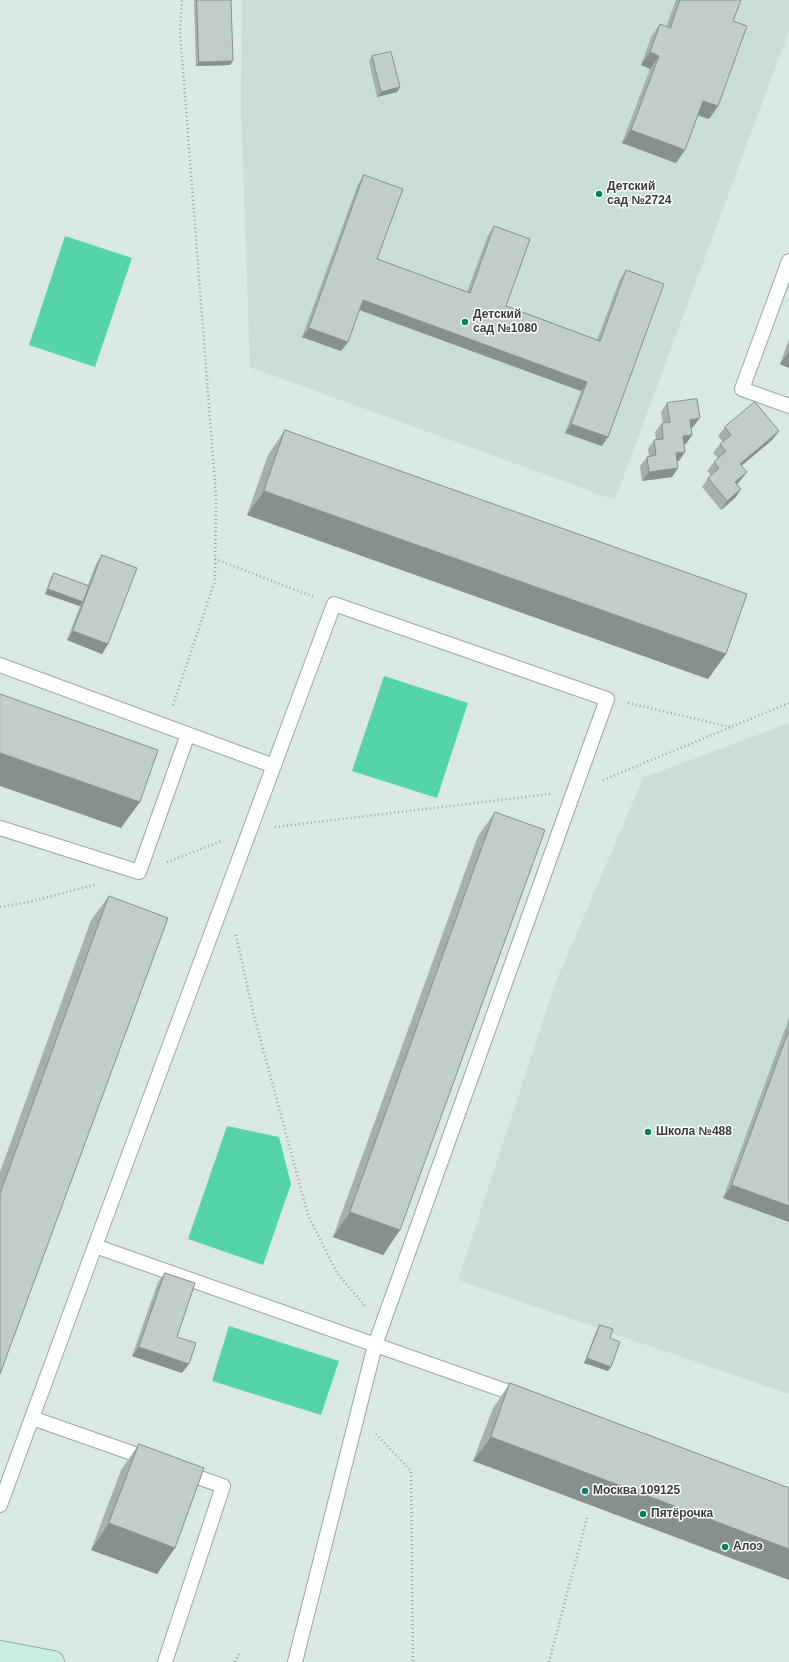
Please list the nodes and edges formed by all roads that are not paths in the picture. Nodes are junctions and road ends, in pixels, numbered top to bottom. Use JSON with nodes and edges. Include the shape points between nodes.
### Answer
{"nodes":[{"id":1,"x":789,"y":261,"type":"edge"},
{"id":2,"x":789,"y":406,"type":"edge"},
{"id":3,"x":0,"y":665,"type":"edge"},
{"id":4,"x":188,"y":734,"type":"junction"},
{"id":5,"x":274,"y":766,"type":"junction"},
{"id":6,"x":0,"y":828,"type":"edge"},
{"id":7,"x":95,"y":1246,"type":"junction"},
{"id":8,"x":375,"y":1345,"type":"junction"},
{"id":9,"x":533,"y":1400,"type":"edge"},
{"id":10,"x":32,"y":1418,"type":"junction"},
{"id":11,"x":0,"y":1505,"type":"edge"},
{"id":12,"x":0,"y":1652,"type":"edge"},
{"id":13,"x":53,"y":1662,"type":"edge"},
{"id":14,"x":165,"y":1662,"type":"edge"},
{"id":15,"x":295,"y":1662,"type":"edge"}],
"edges":[{"from":1,"to":2,"type":"lane","via":[[742,389]]},
{"from":3,"to":4,"type":"lane"},
{"from":4,"to":5,"type":"lane"},
{"from":4,"to":6,"type":"lane","via":[[138,872]]},
{"from":5,"to":7,"type":"lane"},
{"from":5,"to":8,"type":"lane","via":[[334,604],[607,699]]},
{"from":7,"to":8,"type":"lane"},
{"from":7,"to":10,"type":"lane"},
{"from":8,"to":9,"type":"lane"},
{"from":8,"to":15,"type":"lane"},
{"from":10,"to":11,"type":"lane"},
{"from":10,"to":14,"type":"lane","via":[[223,1486]]},
{"from":12,"to":13,"type":"main road"}]}
